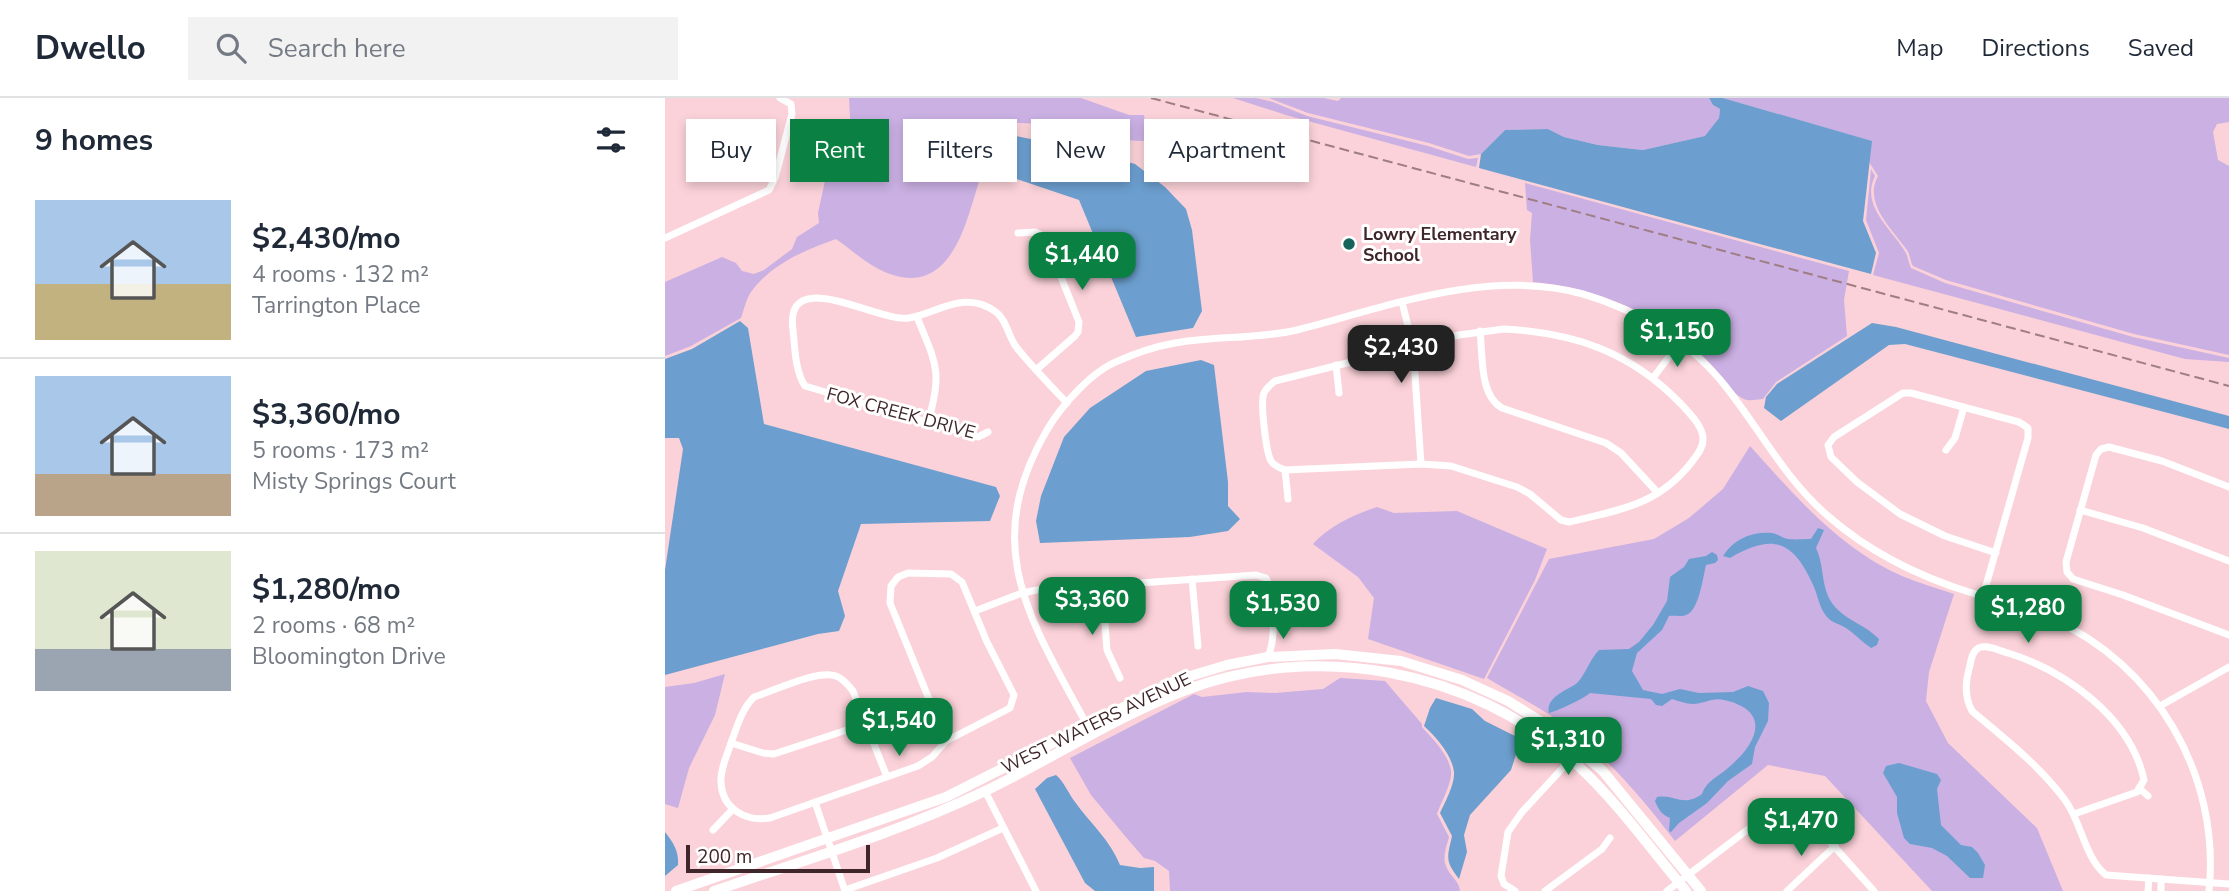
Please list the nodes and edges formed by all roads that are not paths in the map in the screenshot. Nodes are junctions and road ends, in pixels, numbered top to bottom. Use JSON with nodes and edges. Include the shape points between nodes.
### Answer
{"nodes":[{"id":1,"x":780,"y":98,"type":"edge"},
{"id":2,"x":1018,"y":233,"type":"dead end"},
{"id":3,"x":665,"y":238,"type":"edge"},
{"id":4,"x":1402,"y":302,"type":"junction"},
{"id":5,"x":917,"y":317,"type":"junction"},
{"id":6,"x":1480,"y":331,"type":"junction"},
{"id":7,"x":1680,"y":342,"type":"junction"},
{"id":8,"x":1413,"y":346,"type":"junction"},
{"id":9,"x":1336,"y":365,"type":"junction"},
{"id":10,"x":1036,"y":370,"type":"junction"},
{"id":11,"x":1653,"y":378,"type":"junction"},
{"id":12,"x":1339,"y":393,"type":"dead end"},
{"id":13,"x":1067,"y":403,"type":"junction"},
{"id":14,"x":1964,"y":407,"type":"junction"},
{"id":15,"x":928,"y":422,"type":"junction"},
{"id":16,"x":988,"y":432,"type":"dead end"},
{"id":17,"x":1946,"y":450,"type":"dead end"},
{"id":18,"x":1421,"y":464,"type":"junction"},
{"id":19,"x":1285,"y":470,"type":"junction"},
{"id":20,"x":2229,"y":486,"type":"edge"},
{"id":21,"x":1658,"y":493,"type":"junction"},
{"id":22,"x":1288,"y":499,"type":"dead end"},
{"id":23,"x":2080,"y":510,"type":"junction"},
{"id":24,"x":1996,"y":553,"type":"junction"},
{"id":25,"x":2229,"y":561,"type":"edge"},
{"id":26,"x":1192,"y":579,"type":"junction"},
{"id":27,"x":1103,"y":585,"type":"junction"},
{"id":28,"x":1022,"y":593,"type":"junction"},
{"id":29,"x":1983,"y":596,"type":"junction"},
{"id":30,"x":975,"y":611,"type":"junction"},
{"id":31,"x":2229,"y":635,"type":"edge"},
{"id":32,"x":1198,"y":646,"type":"dead end"},
{"id":33,"x":1268,"y":657,"type":"junction"},
{"id":34,"x":2229,"y":667,"type":"edge"},
{"id":35,"x":1120,"y":678,"type":"dead end"},
{"id":36,"x":2159,"y":706,"type":"junction"},
{"id":37,"x":865,"y":724,"type":"junction"},
{"id":38,"x":1089,"y":730,"type":"junction"},
{"id":39,"x":946,"y":741,"type":"junction"},
{"id":40,"x":731,"y":743,"type":"junction"},
{"id":41,"x":1571,"y":759,"type":"junction"},
{"id":42,"x":887,"y":777,"type":"junction"},
{"id":43,"x":2139,"y":788,"type":"junction"},
{"id":44,"x":985,"y":791,"type":"junction"},
{"id":45,"x":2148,"y":796,"type":"dead end"},
{"id":46,"x":815,"y":802,"type":"junction"},
{"id":47,"x":733,"y":810,"type":"junction"},
{"id":48,"x":2074,"y":814,"type":"junction"},
{"id":49,"x":1003,"y":828,"type":"junction"},
{"id":50,"x":713,"y":830,"type":"dead end"},
{"id":51,"x":1609,"y":838,"type":"dead end"},
{"id":52,"x":827,"y":839,"type":"junction"},
{"id":53,"x":1835,"y":846,"type":"junction"},
{"id":54,"x":831,"y":850,"type":"junction"},
{"id":55,"x":1688,"y":875,"type":"junction"},
{"id":56,"x":2149,"y":878,"type":"junction"},
{"id":57,"x":2161,"y":879,"type":"junction"},
{"id":58,"x":1678,"y":882,"type":"junction"},
{"id":59,"x":2229,"y":884,"type":"edge"},
{"id":60,"x":2210,"y":887,"type":"edge"},
{"id":61,"x":676,"y":891,"type":"edge"},
{"id":62,"x":714,"y":891,"type":"edge"},
{"id":63,"x":845,"y":891,"type":"edge"},
{"id":64,"x":1036,"y":891,"type":"edge"},
{"id":65,"x":1515,"y":891,"type":"edge"},
{"id":66,"x":1545,"y":891,"type":"edge"},
{"id":67,"x":1667,"y":891,"type":"edge"},
{"id":68,"x":1686,"y":891,"type":"edge"},
{"id":69,"x":1700,"y":891,"type":"edge"},
{"id":70,"x":1787,"y":891,"type":"edge"},
{"id":71,"x":1874,"y":891,"type":"edge"},
{"id":72,"x":2148,"y":891,"type":"edge"},
{"id":73,"x":2161,"y":891,"type":"edge"}],
"edges":[{"from":1,"to":3,"type":"street","via":[[791,104],[792,114],[769,190]]},
{"from":2,"to":10,"type":"street","via":[[1045,237],[1079,322],[1075,336]]},
{"from":4,"to":7,"type":"street","via":[[1473,286],[1554,288],[1636,314]]},
{"from":4,"to":8,"type":"street"},
{"from":4,"to":13,"type":"street","via":[[1261,337],[1170,344],[1112,362]]},
{"from":5,"to":10,"type":"street","name":"FOX CREEK DRIVE","via":[[951,303],[985,307],[1003,320],[1015,346]]},
{"from":5,"to":15,"type":"street","via":[[937,368],[937,391]]},
{"from":5,"to":15,"type":"street","name":"FOX CREEK DRIVE","via":[[888,318],[814,297],[797,304],[792,322],[799,378],[805,386]]},
{"from":6,"to":8,"type":"street"},
{"from":6,"to":11,"type":"street","via":[[1515,329],[1570,336],[1613,353]]},
{"from":6,"to":21,"type":"street","via":[[1486,390],[1494,403],[1606,443]]},
{"from":7,"to":11,"type":"street"},
{"from":7,"to":29,"type":"street","via":[[1726,387],[1778,463],[1831,519],[1914,572]]},
{"from":8,"to":9,"type":"street"},
{"from":8,"to":18,"type":"street"},
{"from":9,"to":12,"type":"street"},
{"from":9,"to":19,"type":"street","via":[[1275,381],[1264,390],[1268,452],[1278,468]]},
{"from":10,"to":13,"type":"street","name":"FOX CREEK DRIVE"},
{"from":11,"to":21,"type":"street","via":[[1687,410],[1704,438],[1701,450],[1681,475]]},
{"from":13,"to":28,"type":"street","via":[[1027,468],[1017,507],[1014,554]]},
{"from":14,"to":17,"type":"street","via":[[1955,438]]},
{"from":14,"to":24,"type":"street","via":[[2028,428]]},
{"from":14,"to":24,"type":"street","via":[[1903,393],[1828,445],[1831,457],[1857,482],[1900,514]]},
{"from":15,"to":16,"type":"street","name":"FOX CREEK DRIVE","via":[[978,437]]},
{"from":18,"to":19,"type":"street"},
{"from":18,"to":21,"type":"street","via":[[1451,466],[1517,487],[1569,522],[1638,505]]},
{"from":19,"to":22,"type":"street"},
{"from":20,"to":23,"type":"street","via":[[2109,447],[2096,455]]},
{"from":23,"to":25,"type":"street"},
{"from":23,"to":31,"type":"street","via":[[2066,562],[2073,579]]},
{"from":24,"to":29,"type":"street"},
{"from":26,"to":27,"type":"street"},
{"from":26,"to":32,"type":"street"},
{"from":26,"to":33,"type":"street","via":[[1266,578],[1271,587],[1274,642]]},
{"from":27,"to":28,"type":"street"},
{"from":27,"to":35,"type":"street","via":[[1107,650]]},
{"from":28,"to":30,"type":"street"},
{"from":28,"to":38,"type":"street","via":[[1033,624]]},
{"from":29,"to":36,"type":"street","via":[[2054,620],[2093,642],[2136,677]]},
{"from":30,"to":39,"type":"street","via":[[1014,702]]},
{"from":30,"to":39,"type":"street","via":[[962,582],[951,574],[908,573],[891,586],[890,603]]},
{"from":33,"to":38,"type":"street","name":"WEST WATERS AVENUE","via":[[1177,680]]},
{"from":33,"to":55,"type":"street","name":"WEST WATERS AVENUE","via":[[1335,654],[1401,662],[1462,680],[1508,701],[1548,726],[1602,771]]},
{"from":34,"to":36,"type":"street"},
{"from":36,"to":60,"type":"street","via":[[2186,751],[2203,797],[2211,848]]},
{"from":37,"to":40,"type":"street","via":[[773,754]]},
{"from":37,"to":40,"type":"street","via":[[846,682],[821,674],[754,697],[743,711]]},
{"from":37,"to":42,"type":"street"},
{"from":38,"to":41,"type":"street","name":"WEST WATERS AVENUE","via":[[1213,681],[1289,667],[1340,666],[1399,674],[1469,696],[1508,715]]},
{"from":38,"to":44,"type":"street","name":"WEST WATERS AVENUE"},
{"from":38,"to":52,"type":"street","name":"WEST WATERS AVENUE","via":[[946,797]]},
{"from":39,"to":42,"type":"street","via":[[918,766]]},
{"from":40,"to":47,"type":"street","via":[[720,782]]},
{"from":41,"to":58,"type":"street","name":"WEST WATERS AVENUE","via":[[1615,803]]},
{"from":41,"to":65,"type":"street","via":[[1508,832],[1501,876]]},
{"from":42,"to":46,"type":"street"},
{"from":43,"to":45,"type":"street"},
{"from":43,"to":48,"type":"street"},
{"from":43,"to":48,"type":"street","via":[[2144,780],[2140,763],[2122,732],[2092,701],[2028,659],[1985,646],[1977,649],[1966,681],[1972,711],[2027,757]]},
{"from":44,"to":49,"type":"street"},
{"from":44,"to":54,"type":"street","name":"WEST WATERS AVENUE","via":[[917,821]]},
{"from":46,"to":47,"type":"street","via":[[761,820]]},
{"from":46,"to":52,"type":"street"},
{"from":47,"to":50,"type":"street"},
{"from":48,"to":56,"type":"street","via":[[2095,866],[2106,875]]},
{"from":49,"to":63,"type":"street"},
{"from":49,"to":64,"type":"street"},
{"from":51,"to":66,"type":"street","via":[[1602,849]]},
{"from":52,"to":54,"type":"street"},
{"from":52,"to":61,"type":"street","name":"WEST WATERS AVENUE"},
{"from":53,"to":55,"type":"street","via":[[1806,815],[1776,808]]},
{"from":53,"to":70,"type":"street"},
{"from":53,"to":71,"type":"street"},
{"from":54,"to":62,"type":"street","name":"WEST WATERS AVENUE"},
{"from":54,"to":63,"type":"street"},
{"from":55,"to":58,"type":"street"},
{"from":55,"to":69,"type":"street","name":"WEST WATERS AVENUE"},
{"from":56,"to":57,"type":"street"},
{"from":56,"to":72,"type":"street"},
{"from":57,"to":60,"type":"street"},
{"from":57,"to":73,"type":"street"},
{"from":58,"to":67,"type":"street"},
{"from":58,"to":68,"type":"street","name":"WEST WATERS AVENUE"},
{"from":59,"to":60,"type":"street"}]}
